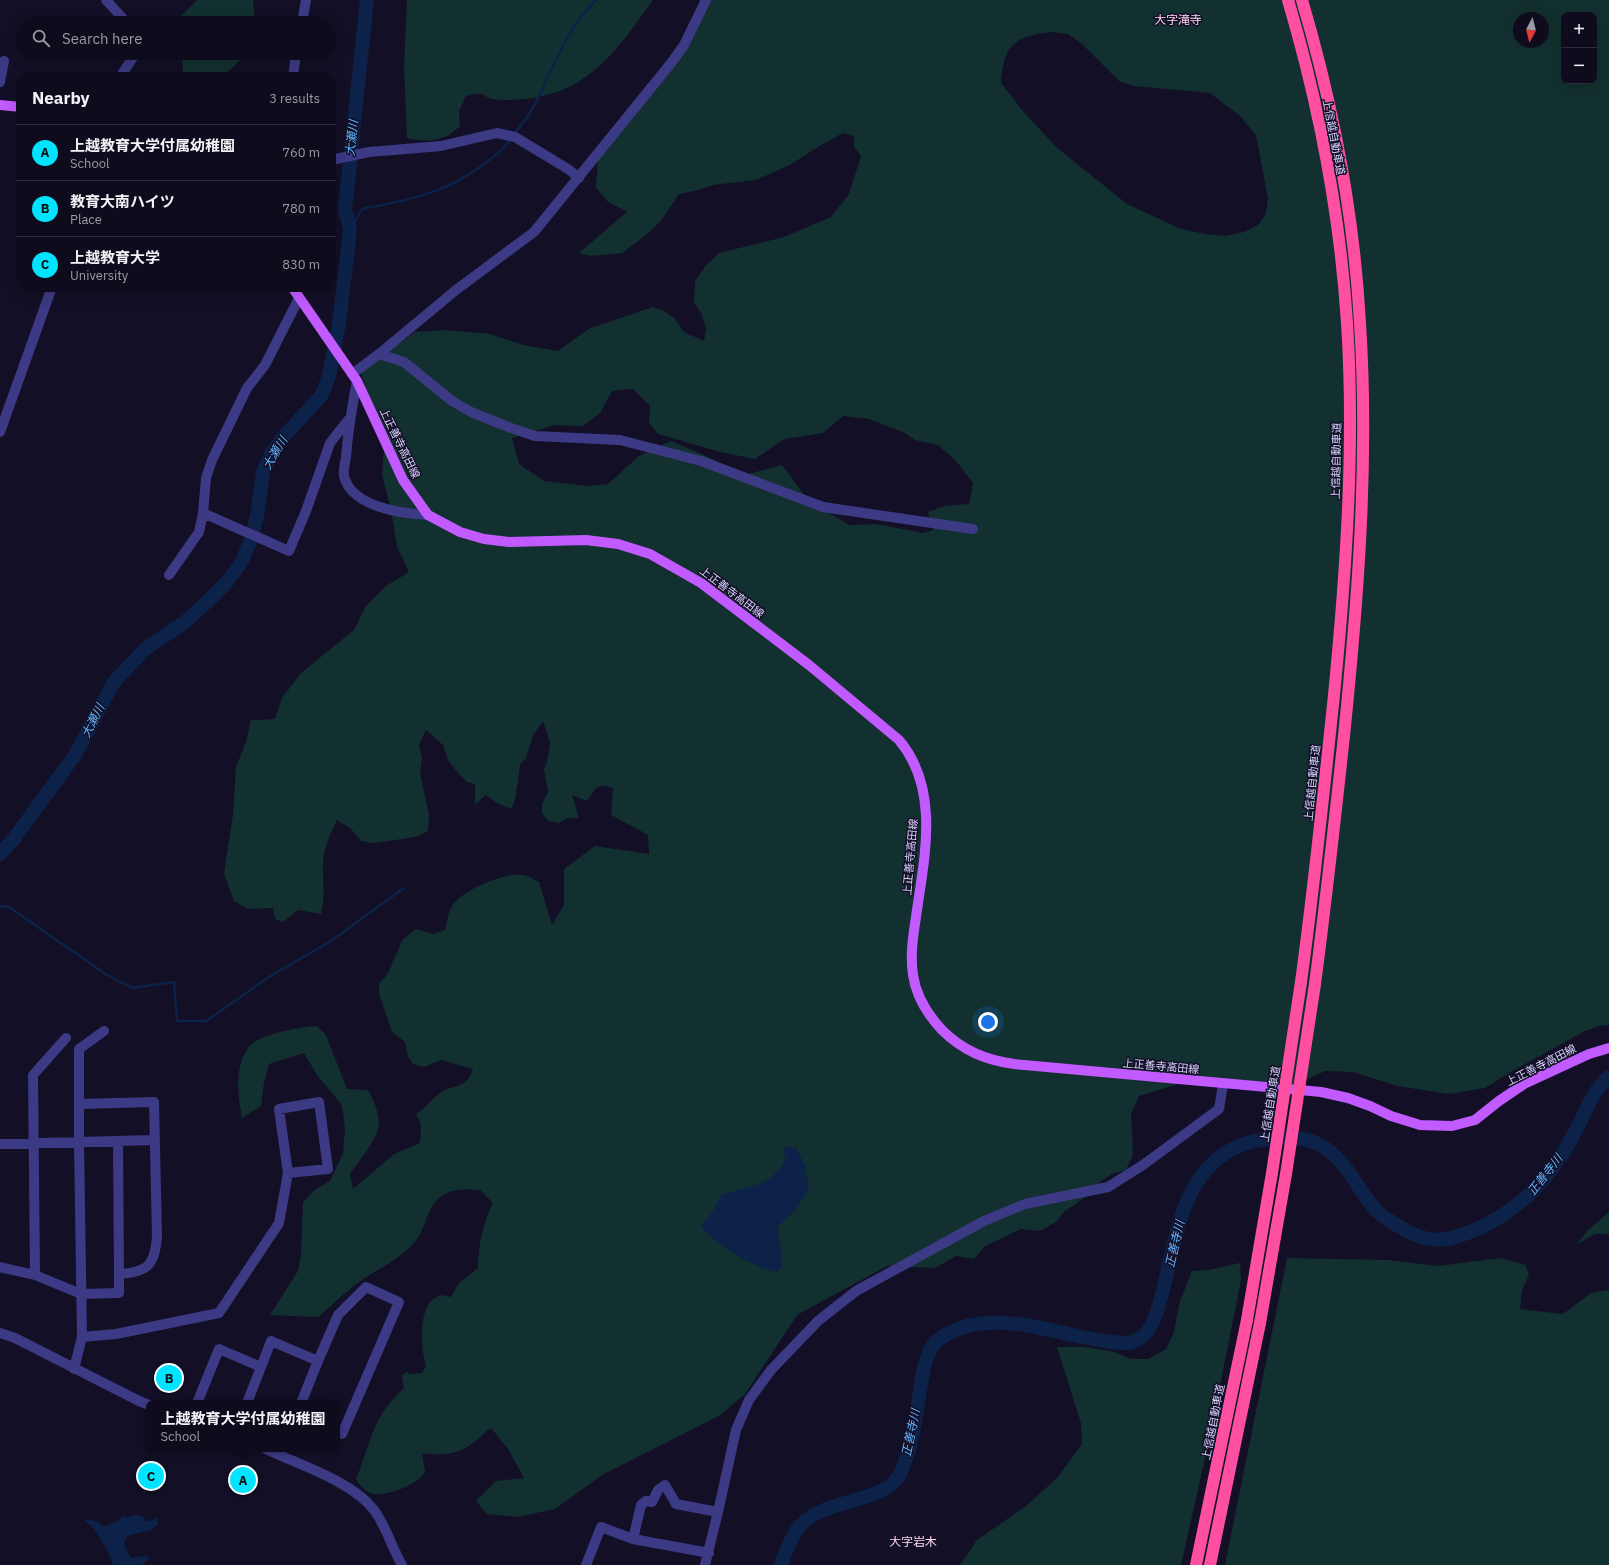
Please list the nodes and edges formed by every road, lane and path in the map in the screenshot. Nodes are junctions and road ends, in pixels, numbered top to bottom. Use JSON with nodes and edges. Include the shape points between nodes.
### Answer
{"nodes":[{"id":1,"x":106,"y":0,"type":"edge"},
{"id":2,"x":306,"y":0,"type":"edge"},
{"id":3,"x":706,"y":0,"type":"edge"},
{"id":4,"x":1288,"y":0,"type":"edge"},
{"id":5,"x":1302,"y":0,"type":"edge"},
{"id":6,"x":121,"y":16,"type":"edge"},
{"id":7,"x":303,"y":16,"type":"edge"},
{"id":8,"x":131,"y":60,"type":"edge"},
{"id":9,"x":295,"y":60,"type":"edge"},
{"id":10,"x":4,"y":61,"type":"dead end"},
{"id":11,"x":123,"y":72,"type":"edge"},
{"id":12,"x":294,"y":72,"type":"edge"},
{"id":13,"x":0,"y":82,"type":"edge"},
{"id":14,"x":0,"y":105,"type":"edge"},
{"id":15,"x":16,"y":107,"type":"edge"},
{"id":16,"x":336,"y":159,"type":"edge"},
{"id":17,"x":579,"y":178,"type":"junction"},
{"id":18,"x":50,"y":292,"type":"edge"},
{"id":19,"x":295,"y":292,"type":"edge"},
{"id":20,"x":299,"y":298,"type":"junction"},
{"id":21,"x":379,"y":354,"type":"junction"},
{"id":22,"x":354,"y":378,"type":"junction"},
{"id":23,"x":349,"y":419,"type":"junction"},
{"id":24,"x":0,"y":432,"type":"edge"},
{"id":25,"x":203,"y":513,"type":"junction"},
{"id":26,"x":428,"y":515,"type":"junction"},
{"id":27,"x":974,"y":529,"type":"dead end"},
{"id":28,"x":169,"y":575,"type":"dead end"},
{"id":29,"x":104,"y":1031,"type":"dead end"},
{"id":30,"x":66,"y":1038,"type":"dead end"},
{"id":31,"x":1609,"y":1048,"type":"edge"},
{"id":32,"x":1223,"y":1084,"type":"junction"},
{"id":33,"x":79,"y":1104,"type":"junction"},
{"id":34,"x":154,"y":1140,"type":"junction"},
{"id":35,"x":118,"y":1141,"type":"junction"},
{"id":36,"x":79,"y":1142,"type":"junction"},
{"id":37,"x":34,"y":1143,"type":"junction"},
{"id":38,"x":0,"y":1144,"type":"edge"},
{"id":39,"x":288,"y":1173,"type":"junction"},
{"id":40,"x":0,"y":1267,"type":"edge"},
{"id":41,"x":119,"y":1274,"type":"junction"},
{"id":42,"x":35,"y":1275,"type":"junction"},
{"id":43,"x":81,"y":1294,"type":"junction"},
{"id":44,"x":0,"y":1333,"type":"edge"},
{"id":45,"x":82,"y":1337,"type":"junction"},
{"id":46,"x":318,"y":1361,"type":"junction"},
{"id":47,"x":261,"y":1367,"type":"junction"},
{"id":48,"x":74,"y":1369,"type":"junction"},
{"id":49,"x":198,"y":1400,"type":"edge"},
{"id":50,"x":249,"y":1400,"type":"edge"},
{"id":51,"x":302,"y":1400,"type":"edge"},
{"id":52,"x":146,"y":1404,"type":"edge"},
{"id":53,"x":340,"y":1433,"type":"edge"},
{"id":54,"x":280,"y":1452,"type":"edge"},
{"id":55,"x":718,"y":1512,"type":"junction"},
{"id":56,"x":633,"y":1539,"type":"junction"},
{"id":57,"x":709,"y":1553,"type":"junction"},
{"id":58,"x":402,"y":1565,"type":"edge"},
{"id":59,"x":586,"y":1565,"type":"edge"},
{"id":60,"x":705,"y":1565,"type":"edge"},
{"id":61,"x":1196,"y":1565,"type":"edge"},
{"id":62,"x":1210,"y":1565,"type":"edge"}],
"edges":[{"from":1,"to":6,"type":"street"},
{"from":2,"to":7,"type":"street"},
{"from":3,"to":17,"type":"street","via":[[672,62]]},
{"from":4,"to":61,"type":"highway","name":"上信越自動車道","bridge":true,"via":[[1304,56],[1324,146],[1343,275],[1348,330],[1350,413],[1348,523],[1325,783],[1301,982],[1247,1320]]},
{"from":5,"to":62,"type":"highway","name":"上信越自動車道","bridge":true,"via":[[1337,142],[1356,275],[1364,423],[1362,507],[1353,648],[1315,984],[1260,1323]]},
{"from":8,"to":11,"type":"street"},
{"from":9,"to":12,"type":"street"},
{"from":10,"to":13,"type":"street"},
{"from":14,"to":15,"type":"main road"},
{"from":16,"to":17,"type":"street","via":[[369,152],[441,146],[497,134],[515,137]]},
{"from":17,"to":21,"type":"street","via":[[534,232],[456,290]]},
{"from":18,"to":24,"type":"street"},
{"from":19,"to":20,"type":"main road","name":"上正善寺高田線"},
{"from":20,"to":22,"type":"main road","name":"上正善寺高田線"},
{"from":20,"to":25,"type":"street","via":[[265,365],[247,388],[212,460],[206,478]]},
{"from":21,"to":22,"type":"street"},
{"from":21,"to":27,"type":"street","via":[[404,362],[452,401],[470,412],[535,436],[620,440],[701,461],[823,507]]},
{"from":22,"to":23,"type":"street"},
{"from":22,"to":26,"type":"main road","name":"上正善寺高田線","via":[[403,480]]},
{"from":23,"to":25,"type":"street","via":[[330,443],[289,551]]},
{"from":23,"to":26,"type":"street","via":[[344,476],[350,487],[375,506],[407,514]]},
{"from":25,"to":28,"type":"street","via":[[199,532]]},
{"from":26,"to":32,"type":"main road","name":"上正善寺高田線","via":[[460,532],[484,540],[586,540],[618,544],[650,554],[701,583],[809,665],[899,740],[910,753],[918,770],[927,823],[913,939],[913,975],[928,1014],[963,1048],[994,1061],[1014,1064]]},
{"from":29,"to":33,"type":"street","via":[[79,1050]]},
{"from":30,"to":37,"type":"street","via":[[33,1075]]},
{"from":31,"to":32,"type":"main road","name":"上正善寺高田線","via":[[1589,1054],[1524,1084],[1475,1120],[1452,1126],[1420,1125],[1348,1098],[1321,1092]]},
{"from":32,"to":55,"type":"street","via":[[1219,1109],[1143,1165],[1108,1187],[1025,1204],[984,1221],[856,1291],[818,1321],[771,1370],[749,1400],[736,1430]]},
{"from":33,"to":34,"type":"street","via":[[154,1102]]},
{"from":33,"to":36,"type":"street"},
{"from":34,"to":35,"type":"street"},
{"from":34,"to":41,"type":"street","via":[[156,1246],[144,1270]]},
{"from":35,"to":36,"type":"street"},
{"from":35,"to":41,"type":"street"},
{"from":36,"to":37,"type":"street"},
{"from":36,"to":43,"type":"street"},
{"from":37,"to":38,"type":"street"},
{"from":37,"to":42,"type":"street"},
{"from":39,"to":39,"type":"street","via":[[280,1109],[319,1102],[328,1169]]},
{"from":39,"to":45,"type":"street","via":[[279,1223],[219,1313],[116,1334]]},
{"from":40,"to":42,"type":"street"},
{"from":41,"to":43,"type":"street","via":[[119,1293]]},
{"from":42,"to":43,"type":"street"},
{"from":43,"to":45,"type":"street"},
{"from":44,"to":48,"type":"street","via":[[16,1338]]},
{"from":45,"to":48,"type":"street"},
{"from":46,"to":47,"type":"street","via":[[271,1341]]},
{"from":46,"to":51,"type":"street"},
{"from":46,"to":53,"type":"street","via":[[338,1315],[366,1287],[399,1302],[342,1434]]},
{"from":47,"to":49,"type":"street","via":[[219,1349]]},
{"from":47,"to":50,"type":"street"},
{"from":48,"to":52,"type":"street"},
{"from":54,"to":58,"type":"street","via":[[363,1499],[381,1521]]},
{"from":55,"to":56,"type":"street","via":[[676,1504],[665,1485],[658,1490],[652,1502],[641,1504]]},
{"from":55,"to":57,"type":"street"},
{"from":56,"to":57,"type":"street"},
{"from":56,"to":59,"type":"street","via":[[601,1527]]},
{"from":57,"to":60,"type":"street"}]}
